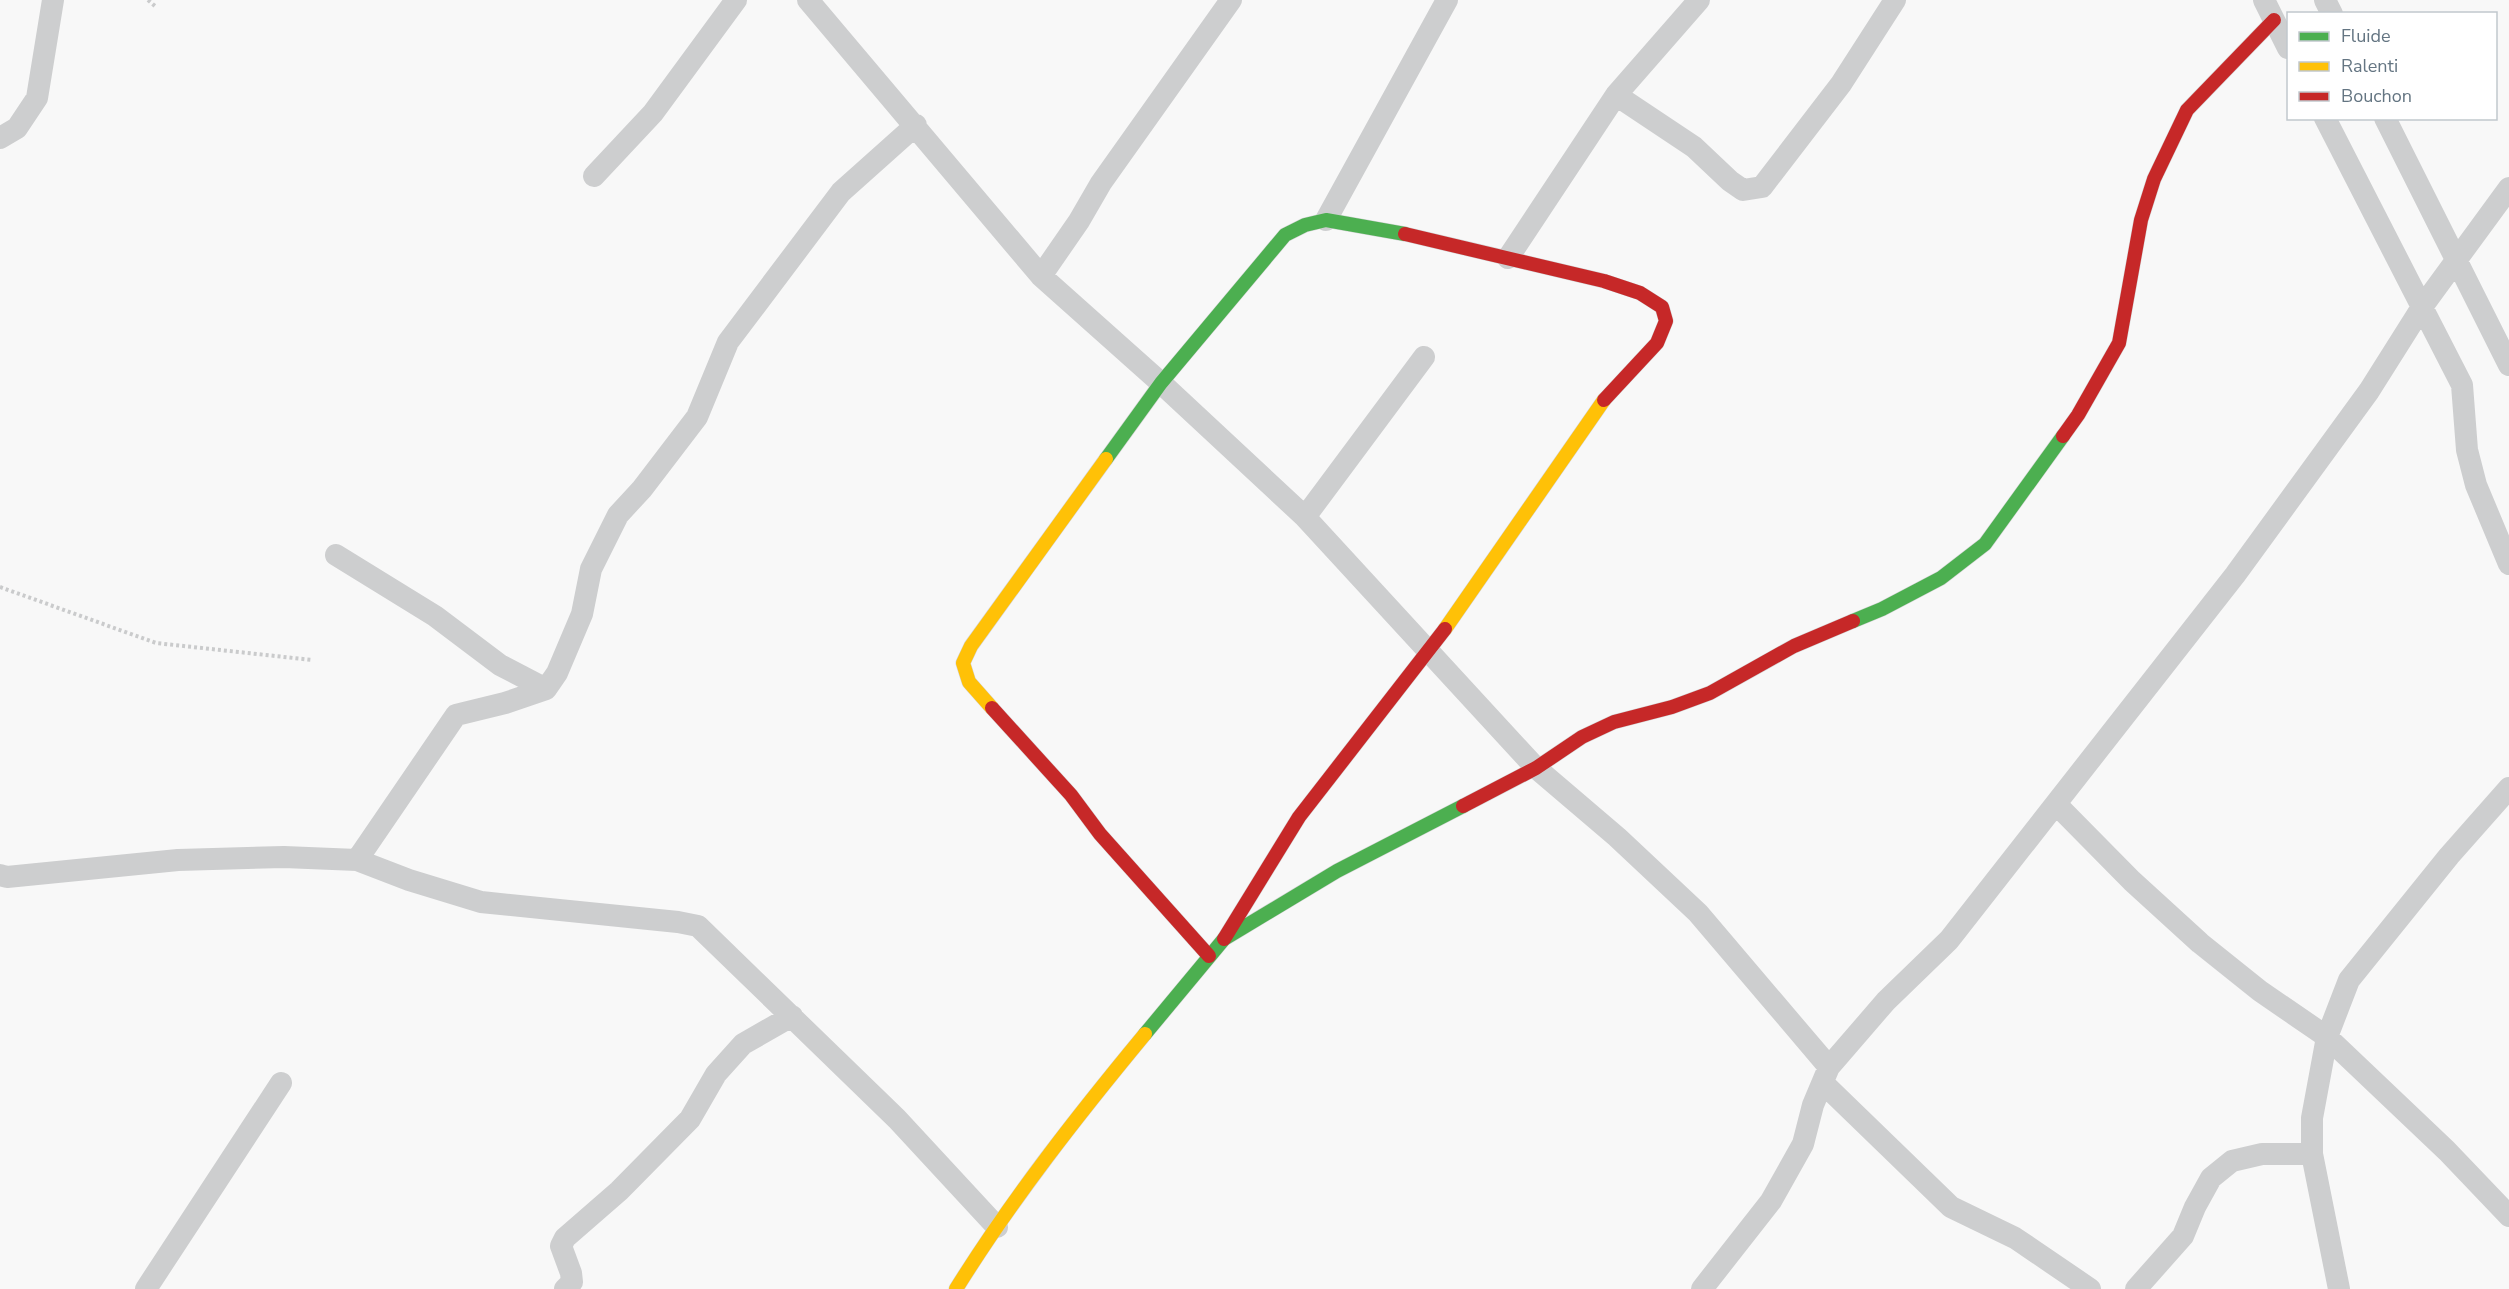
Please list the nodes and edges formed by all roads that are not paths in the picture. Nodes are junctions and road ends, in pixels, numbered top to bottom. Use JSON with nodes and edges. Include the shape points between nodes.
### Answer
{"nodes":[{"id":1,"x":53,"y":0,"type":"edge"},
{"id":2,"x":736,"y":0,"type":"edge"},
{"id":3,"x":808,"y":0,"type":"edge"},
{"id":4,"x":1231,"y":0,"type":"edge"},
{"id":5,"x":1447,"y":0,"type":"edge"},
{"id":6,"x":1699,"y":0,"type":"edge"},
{"id":7,"x":1895,"y":0,"type":"edge"},
{"id":8,"x":2269,"y":10,"type":"edge"},
{"id":9,"x":2287,"y":44,"type":"edge"},
{"id":10,"x":1616,"y":95,"type":"junction"},
{"id":11,"x":2326,"y":120,"type":"edge"},
{"id":12,"x":2386,"y":120,"type":"edge"},
{"id":13,"x":916,"y":125,"type":"junction"},
{"id":14,"x":0,"y":138,"type":"edge"},
{"id":15,"x":594,"y":176,"type":"dead end"},
{"id":16,"x":2509,"y":188,"type":"edge"},
{"id":17,"x":1326,"y":220,"type":"junction"},
{"id":18,"x":1508,"y":258,"type":"junction"},
{"id":19,"x":2457,"y":260,"type":"junction"},
{"id":20,"x":1041,"y":276,"type":"junction"},
{"id":21,"x":2422,"y":307,"type":"junction"},
{"id":22,"x":1425,"y":357,"type":"dead end"},
{"id":23,"x":2509,"y":365,"type":"edge"},
{"id":24,"x":1161,"y":383,"type":"junction"},
{"id":25,"x":1305,"y":517,"type":"junction"},
{"id":26,"x":336,"y":555,"type":"dead end"},
{"id":27,"x":2509,"y":564,"type":"edge"},
{"id":28,"x":1428,"y":654,"type":"junction"},
{"id":29,"x":546,"y":689,"type":"junction"},
{"id":30,"x":1536,"y":768,"type":"junction"},
{"id":31,"x":2509,"y":789,"type":"edge"},
{"id":32,"x":2056,"y":804,"type":"junction"},
{"id":33,"x":357,"y":860,"type":"junction"},
{"id":34,"x":0,"y":875,"type":"edge"},
{"id":35,"x":1224,"y":939,"type":"junction"},
{"id":36,"x":1209,"y":956,"type":"junction"},
{"id":37,"x":792,"y":1016,"type":"junction"},
{"id":38,"x":2327,"y":1037,"type":"junction"},
{"id":39,"x":1826,"y":1075,"type":"junction"},
{"id":40,"x":281,"y":1083,"type":"dead end"},
{"id":41,"x":2312,"y":1154,"type":"junction"},
{"id":42,"x":2509,"y":1216,"type":"edge"},
{"id":43,"x":998,"y":1227,"type":"junction"},
{"id":44,"x":146,"y":1289,"type":"edge"},
{"id":45,"x":565,"y":1289,"type":"edge"},
{"id":46,"x":956,"y":1289,"type":"edge"},
{"id":47,"x":1702,"y":1289,"type":"edge"},
{"id":48,"x":2090,"y":1289,"type":"edge"},
{"id":49,"x":2136,"y":1289,"type":"edge"},
{"id":50,"x":2338,"y":1289,"type":"edge"}],
"edges":[{"from":1,"to":14,"type":"street","via":[[37,98],[16,128]]},
{"from":2,"to":15,"type":"street","via":[[653,113]]},
{"from":3,"to":13,"type":"street"},
{"from":4,"to":20,"type":"street","via":[[1101,183]]},
{"from":5,"to":17,"type":"street"},
{"from":6,"to":10,"type":"street"},
{"from":7,"to":10,"type":"street","via":[[1841,84],[1762,187],[1743,190],[1694,147]]},
{"from":8,"to":9,"type":"street"},
{"from":8,"to":30,"type":"street","via":[[2187,110],[2154,179],[2141,220],[2119,343],[2078,416],[1985,544],[1941,578],[1882,609],[1794,646],[1710,693],[1614,722],[1582,737]]},
{"from":10,"to":18,"type":"street"},
{"from":11,"to":21,"type":"street"},
{"from":12,"to":19,"type":"street"},
{"from":13,"to":20,"type":"street"},
{"from":13,"to":29,"type":"street","via":[[841,192],[728,342],[697,417],[618,515],[591,569],[582,615]]},
{"from":16,"to":19,"type":"street"},
{"from":17,"to":18,"type":"street"},
{"from":17,"to":24,"type":"street","via":[[1285,235]]},
{"from":18,"to":28,"type":"street","via":[[1640,293],[1662,307],[1666,321],[1657,343],[1603,401]]},
{"from":19,"to":21,"type":"street"},
{"from":19,"to":23,"type":"street"},
{"from":20,"to":24,"type":"street"},
{"from":21,"to":27,"type":"street","via":[[2462,385],[2469,459]]},
{"from":21,"to":32,"type":"street","via":[[2369,391],[2235,574]]},
{"from":22,"to":25,"type":"street"},
{"from":24,"to":25,"type":"street"},
{"from":24,"to":36,"type":"street","via":[[971,646],[963,663],[969,682]]},
{"from":25,"to":28,"type":"street"},
{"from":26,"to":29,"type":"street","via":[[435,616],[500,664]]},
{"from":28,"to":30,"type":"street"},
{"from":28,"to":35,"type":"street","via":[[1299,817]]},
{"from":29,"to":33,"type":"street","via":[[505,704],[456,715]]},
{"from":30,"to":35,"type":"street","via":[[1337,871]]},
{"from":30,"to":39,"type":"street","via":[[1698,913]]},
{"from":31,"to":38,"type":"street","via":[[2449,855],[2349,980]]},
{"from":32,"to":38,"type":"street","via":[[2200,943],[2260,992]]},
{"from":32,"to":39,"type":"street","via":[[1948,940],[1886,1001]]},
{"from":33,"to":34,"type":"street","via":[[284,856],[178,860]]},
{"from":33,"to":37,"type":"street","via":[[481,902],[698,926]]},
{"from":35,"to":36,"type":"street"},
{"from":36,"to":43,"type":"street","via":[[1079,1114]]},
{"from":37,"to":43,"type":"street","via":[[897,1119]]},
{"from":37,"to":45,"type":"street","via":[[743,1044],[716,1074],[690,1119],[619,1191],[565,1238],[561,1246],[572,1282]]},
{"from":38,"to":41,"type":"street","via":[[2312,1118]]},
{"from":38,"to":42,"type":"street"},
{"from":39,"to":47,"type":"street","via":[[1803,1144],[1771,1201]]},
{"from":39,"to":48,"type":"street","via":[[1951,1207],[2015,1238]]},
{"from":40,"to":44,"type":"street"},
{"from":41,"to":49,"type":"street","via":[[2262,1154],[2232,1161],[2211,1178],[2183,1236]]},
{"from":41,"to":50,"type":"street"},
{"from":43,"to":46,"type":"street"}]}
